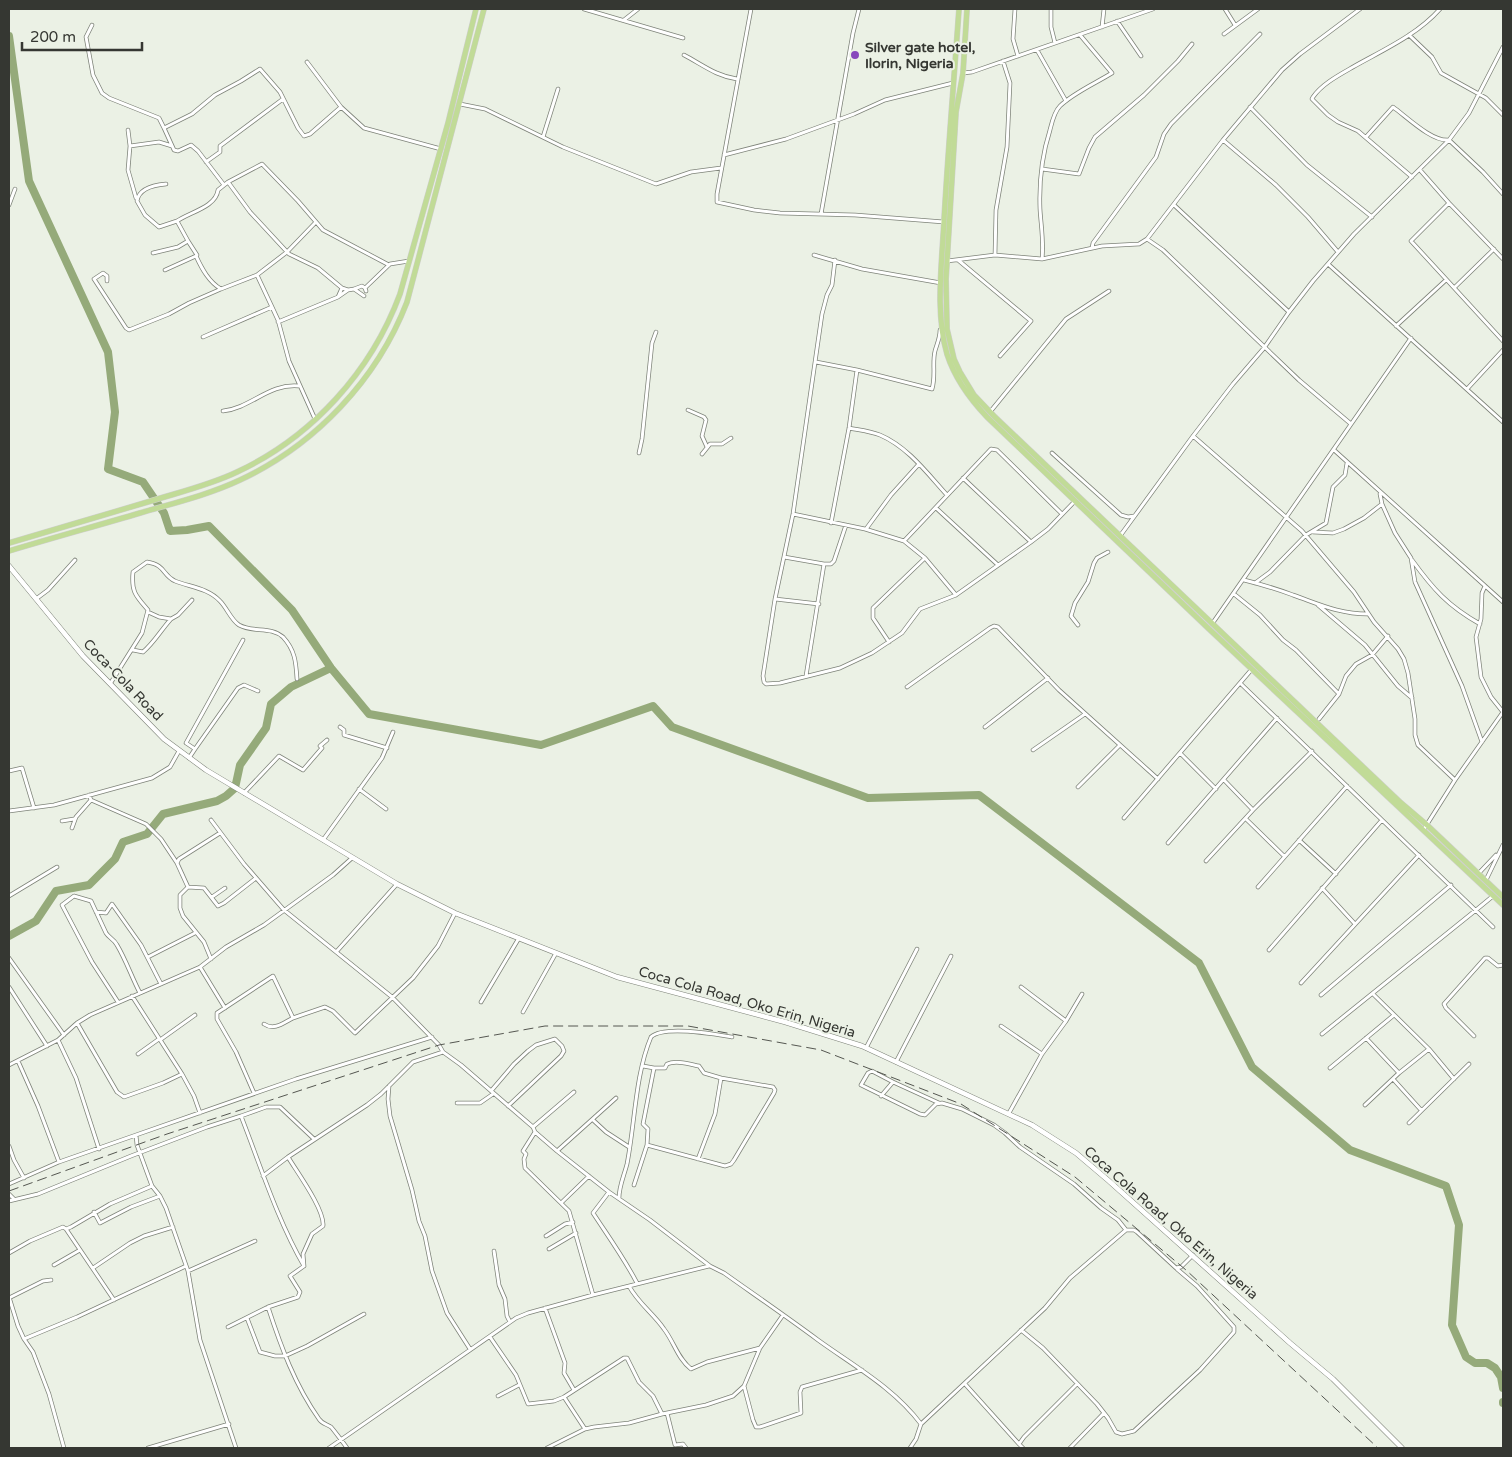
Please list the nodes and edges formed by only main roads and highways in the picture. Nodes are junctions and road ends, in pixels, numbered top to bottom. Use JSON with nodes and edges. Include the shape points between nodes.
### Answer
{"nodes":[{"id":1,"x":476,"y":9,"type":"edge"},
{"id":2,"x":484,"y":9,"type":"edge"},
{"id":3,"x":959,"y":9,"type":"edge"},
{"id":4,"x":967,"y":9,"type":"edge"},
{"id":5,"x":957,"y":34,"type":"junction"},
{"id":6,"x":965,"y":34,"type":"junction"},
{"id":7,"x":1118,"y":539,"type":"junction"},
{"id":8,"x":9,"y":543,"type":"edge"},
{"id":9,"x":9,"y":551,"type":"edge"},
{"id":10,"x":1426,"y":827,"type":"junction"},
{"id":11,"x":1476,"y":876,"type":"junction"},
{"id":12,"x":1503,"y":897,"type":"edge"},
{"id":13,"x":1503,"y":905,"type":"edge"}],
"edges":[{"from":1,"to":8,"type":"main road","via":[[441,149],[394,312],[376,346],[328,408],[279,449],[216,482]]},
{"from":2,"to":9,"type":"main road","via":[[407,302],[392,336],[347,400],[315,432],[284,455],[240,480],[193,499]]},
{"from":3,"to":5,"type":"main road"},
{"from":4,"to":6,"type":"main road"},
{"from":5,"to":6,"type":"main road"},
{"from":5,"to":7,"type":"main road","via":[[944,222],[941,325],[952,367],[968,396],[987,417]]},
{"from":6,"to":7,"type":"main road","via":[[946,261],[947,329],[954,359],[968,387],[990,412]]},
{"from":7,"to":10,"type":"main road"},
{"from":7,"to":10,"type":"main road","via":[[1386,796]]},
{"from":10,"to":11,"type":"main road"},
{"from":11,"to":12,"type":"main road"},
{"from":11,"to":13,"type":"main road"}]}
